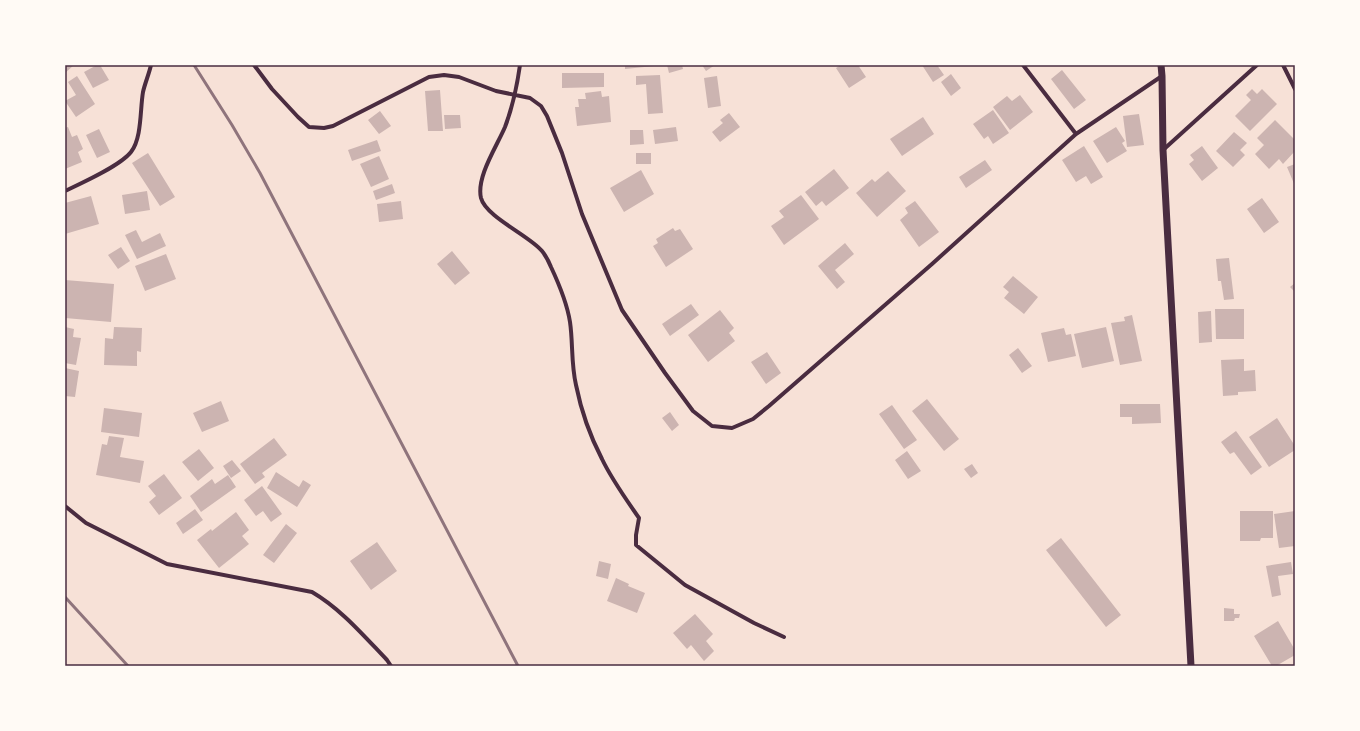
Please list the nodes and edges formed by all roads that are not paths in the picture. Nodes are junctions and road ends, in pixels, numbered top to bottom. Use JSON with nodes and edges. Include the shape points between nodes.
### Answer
{"nodes":[{"id":1,"x":151,"y":65,"type":"edge"},
{"id":2,"x":254,"y":65,"type":"edge"},
{"id":3,"x":520,"y":65,"type":"edge"},
{"id":4,"x":1023,"y":65,"type":"edge"},
{"id":5,"x":1161,"y":65,"type":"edge"},
{"id":6,"x":1257,"y":65,"type":"edge"},
{"id":7,"x":1283,"y":65,"type":"edge"},
{"id":8,"x":1162,"y":76,"type":"junction"},
{"id":9,"x":1295,"y":88,"type":"edge"},
{"id":10,"x":515,"y":96,"type":"junction"},
{"id":11,"x":1076,"y":134,"type":"junction"},
{"id":12,"x":1163,"y":150,"type":"junction"},
{"id":13,"x":65,"y":191,"type":"edge"},
{"id":14,"x":65,"y":506,"type":"edge"},
{"id":15,"x":784,"y":637,"type":"dead end"},
{"id":16,"x":391,"y":666,"type":"edge"},
{"id":17,"x":1191,"y":666,"type":"edge"}],
"edges":[{"from":1,"to":13,"type":"street","via":[[143,91],[137,138],[132,151],[95,176]]},
{"from":2,"to":10,"type":"street","via":[[272,89],[309,127],[333,126],[429,77],[459,77]]},
{"from":3,"to":10,"type":"street"},
{"from":4,"to":11,"type":"street"},
{"from":5,"to":8,"type":"street"},
{"from":6,"to":12,"type":"street"},
{"from":7,"to":9,"type":"street"},
{"from":8,"to":11,"type":"street"},
{"from":8,"to":12,"type":"street"},
{"from":10,"to":11,"type":"street","via":[[530,98],[541,106],[547,116],[582,214],[622,310],[693,411],[712,426],[732,428],[753,419],[769,406]]},
{"from":10,"to":15,"type":"street","via":[[485,172],[481,199],[500,220],[542,251],[551,266],[570,321],[576,384],[583,411],[601,459],[639,518],[636,545],[685,585]]},
{"from":12,"to":17,"type":"street"},
{"from":14,"to":16,"type":"street","via":[[86,523],[167,564],[312,592],[348,619]]}]}
